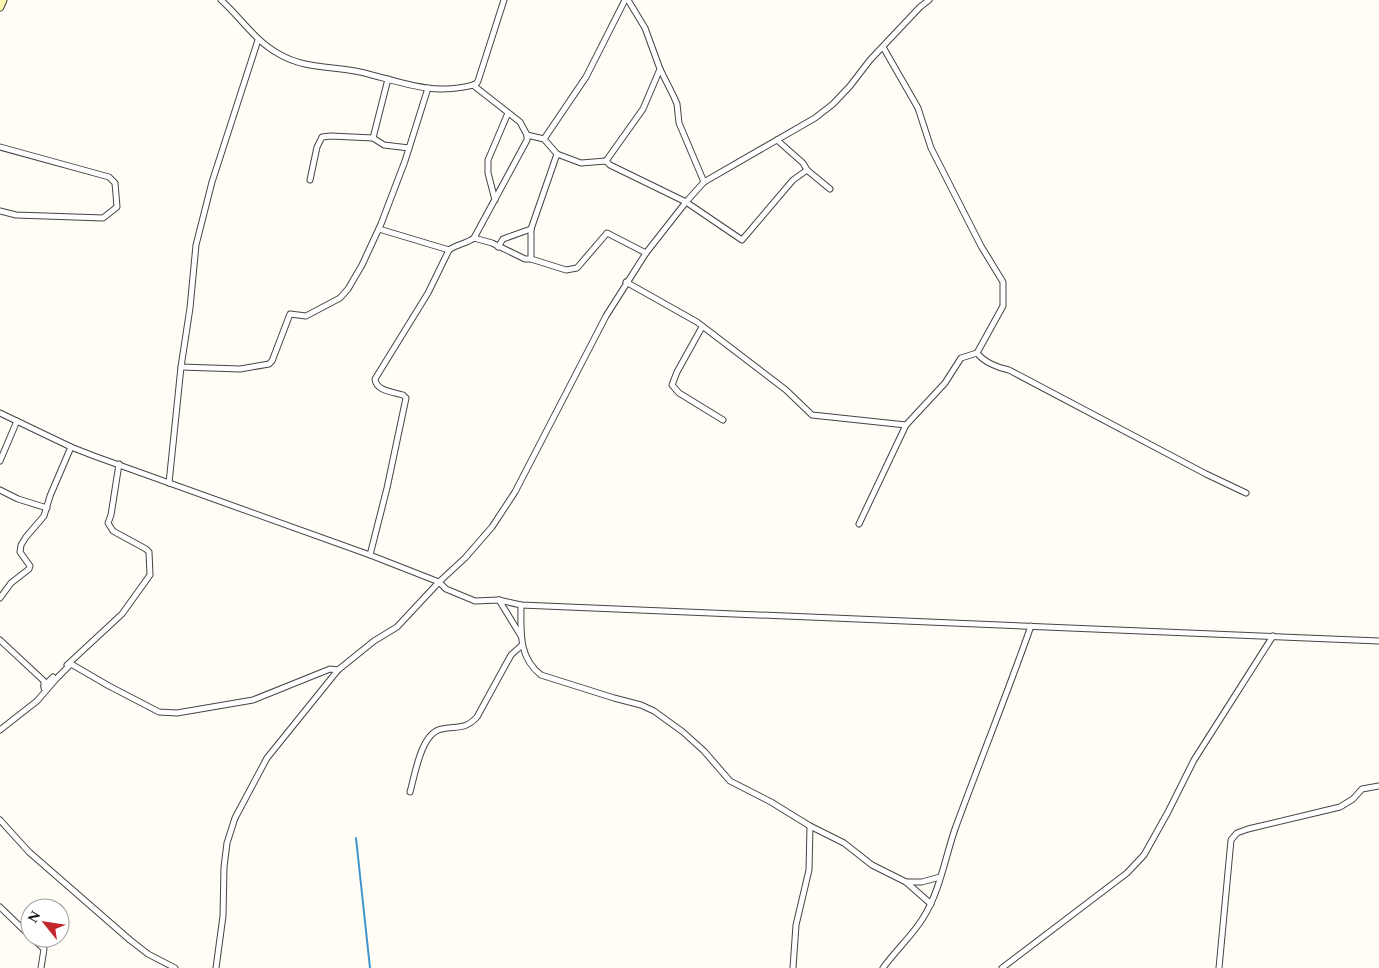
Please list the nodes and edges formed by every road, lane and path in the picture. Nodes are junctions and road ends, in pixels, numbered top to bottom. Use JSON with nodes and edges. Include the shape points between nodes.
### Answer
{"nodes":[{"id":1,"x":3,"y":0,"type":"edge"},
{"id":2,"x":221,"y":0,"type":"edge"},
{"id":3,"x":504,"y":0,"type":"edge"},
{"id":4,"x":627,"y":0,"type":"edge"},
{"id":5,"x":929,"y":0,"type":"edge"},
{"id":6,"x":0,"y":7,"type":"edge"},
{"id":7,"x":258,"y":40,"type":"junction"},
{"id":8,"x":883,"y":47,"type":"junction"},
{"id":9,"x":660,"y":70,"type":"junction"},
{"id":10,"x":388,"y":78,"type":"junction"},
{"id":11,"x":473,"y":85,"type":"junction"},
{"id":12,"x":428,"y":88,"type":"junction"},
{"id":13,"x":508,"y":113,"type":"junction"},
{"id":14,"x":527,"y":135,"type":"junction"},
{"id":15,"x":373,"y":138,"type":"junction"},
{"id":16,"x":544,"y":139,"type":"junction"},
{"id":17,"x":777,"y":140,"type":"junction"},
{"id":18,"x":0,"y":147,"type":"edge"},
{"id":19,"x":409,"y":148,"type":"junction"},
{"id":20,"x":557,"y":154,"type":"junction"},
{"id":21,"x":606,"y":161,"type":"junction"},
{"id":22,"x":807,"y":170,"type":"junction"},
{"id":23,"x":310,"y":180,"type":"dead end"},
{"id":24,"x":704,"y":182,"type":"junction"},
{"id":25,"x":830,"y":189,"type":"dead end"},
{"id":26,"x":495,"y":200,"type":"junction"},
{"id":27,"x":686,"y":202,"type":"junction"},
{"id":28,"x":0,"y":211,"type":"edge"},
{"id":29,"x":531,"y":228,"type":"junction"},
{"id":30,"x":378,"y":229,"type":"junction"},
{"id":31,"x":474,"y":238,"type":"junction"},
{"id":32,"x":498,"y":246,"type":"junction"},
{"id":33,"x":449,"y":250,"type":"junction"},
{"id":34,"x":646,"y":254,"type":"junction"},
{"id":35,"x":530,"y":259,"type":"junction"},
{"id":36,"x":626,"y":282,"type":"junction"},
{"id":37,"x":702,"y":327,"type":"junction"},
{"id":38,"x":977,"y":353,"type":"junction"},
{"id":39,"x":181,"y":367,"type":"junction"},
{"id":40,"x":0,"y":413,"type":"edge"},
{"id":41,"x":723,"y":420,"type":"dead end"},
{"id":42,"x":17,"y":421,"type":"junction"},
{"id":43,"x":906,"y":425,"type":"junction"},
{"id":44,"x":71,"y":447,"type":"junction"},
{"id":45,"x":0,"y":462,"type":"edge"},
{"id":46,"x":119,"y":464,"type":"junction"},
{"id":47,"x":169,"y":483,"type":"junction"},
{"id":48,"x":0,"y":490,"type":"edge"},
{"id":49,"x":1246,"y":494,"type":"dead end"},
{"id":50,"x":47,"y":508,"type":"junction"},
{"id":51,"x":859,"y":524,"type":"dead end"},
{"id":52,"x":370,"y":555,"type":"junction"},
{"id":53,"x":439,"y":582,"type":"junction"},
{"id":54,"x":0,"y":598,"type":"edge"},
{"id":55,"x":499,"y":600,"type":"junction"},
{"id":56,"x":521,"y":605,"type":"junction"},
{"id":57,"x":1031,"y":626,"type":"junction"},
{"id":58,"x":522,"y":636,"type":"junction"},
{"id":59,"x":1273,"y":636,"type":"junction"},
{"id":60,"x":0,"y":640,"type":"edge"},
{"id":61,"x":1379,"y":641,"type":"edge"},
{"id":62,"x":522,"y":645,"type":"junction"},
{"id":63,"x":338,"y":670,"type":"junction"},
{"id":64,"x":44,"y":686,"type":"junction"},
{"id":65,"x":37,"y":702,"type":"junction"},
{"id":66,"x":0,"y":730,"type":"edge"},
{"id":67,"x":1379,"y":786,"type":"edge"},
{"id":68,"x":410,"y":792,"type":"dead end"},
{"id":69,"x":0,"y":820,"type":"edge"},
{"id":70,"x":810,"y":826,"type":"junction"},
{"id":71,"x":940,"y":877,"type":"junction"},
{"id":72,"x":906,"y":882,"type":"junction"},
{"id":73,"x":931,"y":904,"type":"junction"},
{"id":74,"x":0,"y":907,"type":"edge"},
{"id":75,"x":20,"y":926,"type":"edge"},
{"id":76,"x":43,"y":948,"type":"edge"},
{"id":77,"x":40,"y":968,"type":"edge"},
{"id":78,"x":176,"y":968,"type":"edge"},
{"id":79,"x":216,"y":968,"type":"edge"},
{"id":80,"x":793,"y":968,"type":"edge"},
{"id":81,"x":883,"y":968,"type":"edge"},
{"id":82,"x":1002,"y":968,"type":"edge"},
{"id":83,"x":1219,"y":968,"type":"edge"}],
"edges":[{"from":1,"to":6,"type":"street"},
{"from":2,"to":7,"type":"street"},
{"from":3,"to":11,"type":"street","via":[[478,81]]},
{"from":4,"to":9,"type":"street","via":[[645,28]]},
{"from":4,"to":16,"type":"street","via":[[593,64]]},
{"from":5,"to":8,"type":"street"},
{"from":7,"to":10,"type":"street","via":[[280,55],[304,65]]},
{"from":7,"to":39,"type":"street","via":[[212,182],[196,245]]},
{"from":8,"to":17,"type":"street","via":[[833,104]]},
{"from":8,"to":38,"type":"street","via":[[918,108],[931,148],[1003,282],[1003,306]]},
{"from":9,"to":21,"type":"street","via":[[643,109]]},
{"from":9,"to":24,"type":"street","via":[[677,104],[679,123]]},
{"from":10,"to":12,"type":"street"},
{"from":10,"to":15,"type":"street"},
{"from":11,"to":12,"type":"street"},
{"from":11,"to":13,"type":"street"},
{"from":12,"to":19,"type":"street"},
{"from":13,"to":14,"type":"street","via":[[520,122]]},
{"from":13,"to":26,"type":"street","via":[[488,160]]},
{"from":14,"to":16,"type":"street"},
{"from":14,"to":26,"type":"street"},
{"from":15,"to":19,"type":"street","via":[[384,145]]},
{"from":15,"to":23,"type":"street","via":[[322,137]]},
{"from":16,"to":20,"type":"street"},
{"from":17,"to":22,"type":"street"},
{"from":17,"to":24,"type":"street"},
{"from":18,"to":28,"type":"street","via":[[109,177],[115,183],[117,207],[103,218],[16,215]]},
{"from":19,"to":30,"type":"street"},
{"from":20,"to":21,"type":"street","via":[[582,163]]},
{"from":20,"to":29,"type":"street"},
{"from":21,"to":27,"type":"street"},
{"from":22,"to":25,"type":"street"},
{"from":22,"to":27,"type":"street","via":[[793,180],[742,240]]},
{"from":24,"to":27,"type":"street"},
{"from":26,"to":31,"type":"street"},
{"from":27,"to":34,"type":"street"},
{"from":29,"to":32,"type":"street","via":[[503,239]]},
{"from":29,"to":35,"type":"street"},
{"from":30,"to":33,"type":"street"},
{"from":30,"to":39,"type":"street","via":[[362,265],[340,298],[306,316],[290,314],[269,364],[240,369]]},
{"from":31,"to":32,"type":"street"},
{"from":31,"to":33,"type":"street"},
{"from":32,"to":35,"type":"street"},
{"from":33,"to":52,"type":"street","via":[[428,293],[375,379],[379,388],[406,398]]},
{"from":34,"to":35,"type":"street","via":[[607,233],[578,268],[566,270]]},
{"from":34,"to":36,"type":"street"},
{"from":36,"to":37,"type":"street"},
{"from":36,"to":53,"type":"street","via":[[515,492],[492,527]]},
{"from":37,"to":41,"type":"street","via":[[672,386]]},
{"from":37,"to":43,"type":"street","via":[[786,390],[812,415]]},
{"from":38,"to":43,"type":"street","via":[[961,358],[945,383]]},
{"from":38,"to":49,"type":"street","via":[[1002,369]]},
{"from":39,"to":47,"type":"street"},
{"from":40,"to":42,"type":"street"},
{"from":42,"to":44,"type":"street"},
{"from":42,"to":45,"type":"street"},
{"from":43,"to":51,"type":"street"},
{"from":44,"to":46,"type":"street"},
{"from":44,"to":50,"type":"street"},
{"from":46,"to":47,"type":"street"},
{"from":46,"to":64,"type":"street","via":[[108,523],[113,531],[146,549],[150,575],[122,614]]},
{"from":47,"to":52,"type":"street"},
{"from":48,"to":50,"type":"street"},
{"from":50,"to":54,"type":"street","via":[[21,545],[20,552],[29,569],[11,582]]},
{"from":52,"to":53,"type":"street"},
{"from":53,"to":55,"type":"street","via":[[446,589],[475,601]]},
{"from":53,"to":63,"type":"street","via":[[397,627]]},
{"from":55,"to":56,"type":"street"},
{"from":55,"to":58,"type":"street"},
{"from":56,"to":57,"type":"street"},
{"from":56,"to":58,"type":"street"},
{"from":57,"to":59,"type":"street"},
{"from":57,"to":71,"type":"street"},
{"from":58,"to":62,"type":"street"},
{"from":59,"to":61,"type":"street"},
{"from":59,"to":82,"type":"street","via":[[1194,760],[1144,855],[1127,873]]},
{"from":60,"to":64,"type":"street","via":[[44,681]]},
{"from":62,"to":68,"type":"street","via":[[511,655],[472,723],[440,729],[425,741]]},
{"from":62,"to":70,"type":"street","via":[[532,668],[541,674],[654,711],[704,751],[730,782]]},
{"from":63,"to":65,"type":"street","via":[[330,669],[254,700],[177,713],[159,712],[71,664]]},
{"from":63,"to":79,"type":"street","via":[[267,758],[236,818],[227,843]]},
{"from":64,"to":65,"type":"street"},
{"from":65,"to":66,"type":"street"},
{"from":67,"to":83,"type":"street","via":[[1362,789],[1340,807],[1237,833],[1232,840]]},
{"from":69,"to":78,"type":"street","via":[[29,852],[130,940],[148,954]]},
{"from":70,"to":72,"type":"street"},
{"from":70,"to":80,"type":"street","via":[[809,870],[796,925]]},
{"from":71,"to":72,"type":"street"},
{"from":71,"to":73,"type":"street"},
{"from":72,"to":73,"type":"street"},
{"from":73,"to":81,"type":"street","via":[[923,919]]},
{"from":74,"to":75,"type":"street"},
{"from":76,"to":77,"type":"street"}]}
